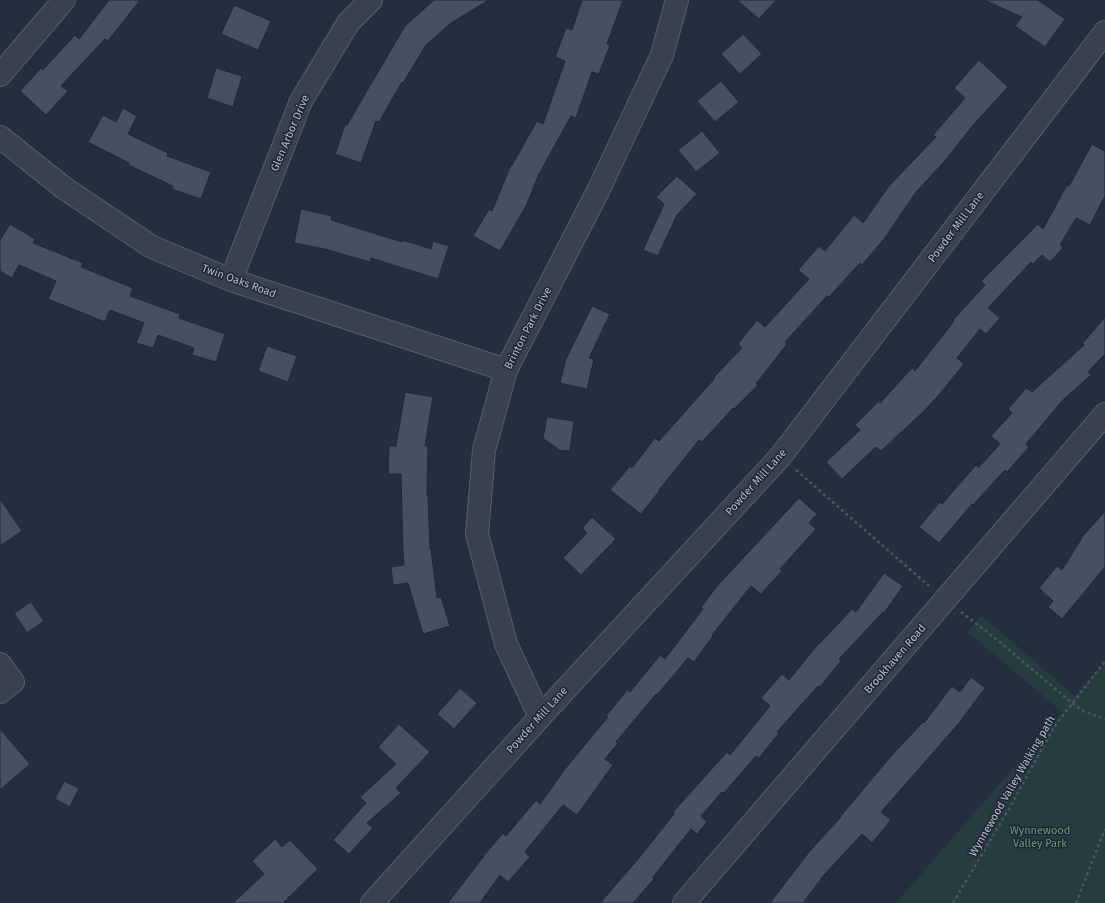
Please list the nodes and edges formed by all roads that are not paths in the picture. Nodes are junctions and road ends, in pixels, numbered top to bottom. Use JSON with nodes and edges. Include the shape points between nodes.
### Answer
{"nodes":[{"id":1,"x":64,"y":0,"type":"edge"},
{"id":2,"x":371,"y":0,"type":"edge"},
{"id":3,"x":677,"y":0,"type":"edge"},
{"id":4,"x":1105,"y":32,"type":"edge"},
{"id":5,"x":0,"y":75,"type":"edge"},
{"id":6,"x":0,"y":137,"type":"edge"},
{"id":7,"x":231,"y":280,"type":"junction"},
{"id":8,"x":506,"y":370,"type":"junction"},
{"id":9,"x":1105,"y":414,"type":"edge"},
{"id":10,"x":0,"y":664,"type":"edge"},
{"id":11,"x":6,"y":687,"type":"edge"},
{"id":12,"x":540,"y":717,"type":"junction"},
{"id":13,"x":372,"y":903,"type":"edge"},
{"id":14,"x":684,"y":903,"type":"edge"}],
"edges":[{"from":1,"to":5,"type":"street"},
{"from":2,"to":7,"type":"street","name":"Glen Arbor Drive","via":[[348,23],[301,101]]},
{"from":3,"to":8,"type":"street","name":"Brinton Park Drive","via":[[662,55],[598,191]]},
{"from":4,"to":12,"type":"street","name":"Powder Mill Lane","via":[[780,457]]},
{"from":6,"to":7,"type":"street","name":"Twin Oaks Road","via":[[64,188],[152,247]]},
{"from":7,"to":8,"type":"street","name":"Twin Oaks Road"},
{"from":8,"to":12,"type":"street","name":"Brinton Park Drive","via":[[484,450],[477,534],[506,644]]},
{"from":9,"to":14,"type":"street","name":"Brookhaven Road"},
{"from":10,"to":11,"type":"street"},
{"from":12,"to":13,"type":"street","name":"Powder Mill Lane"}]}
